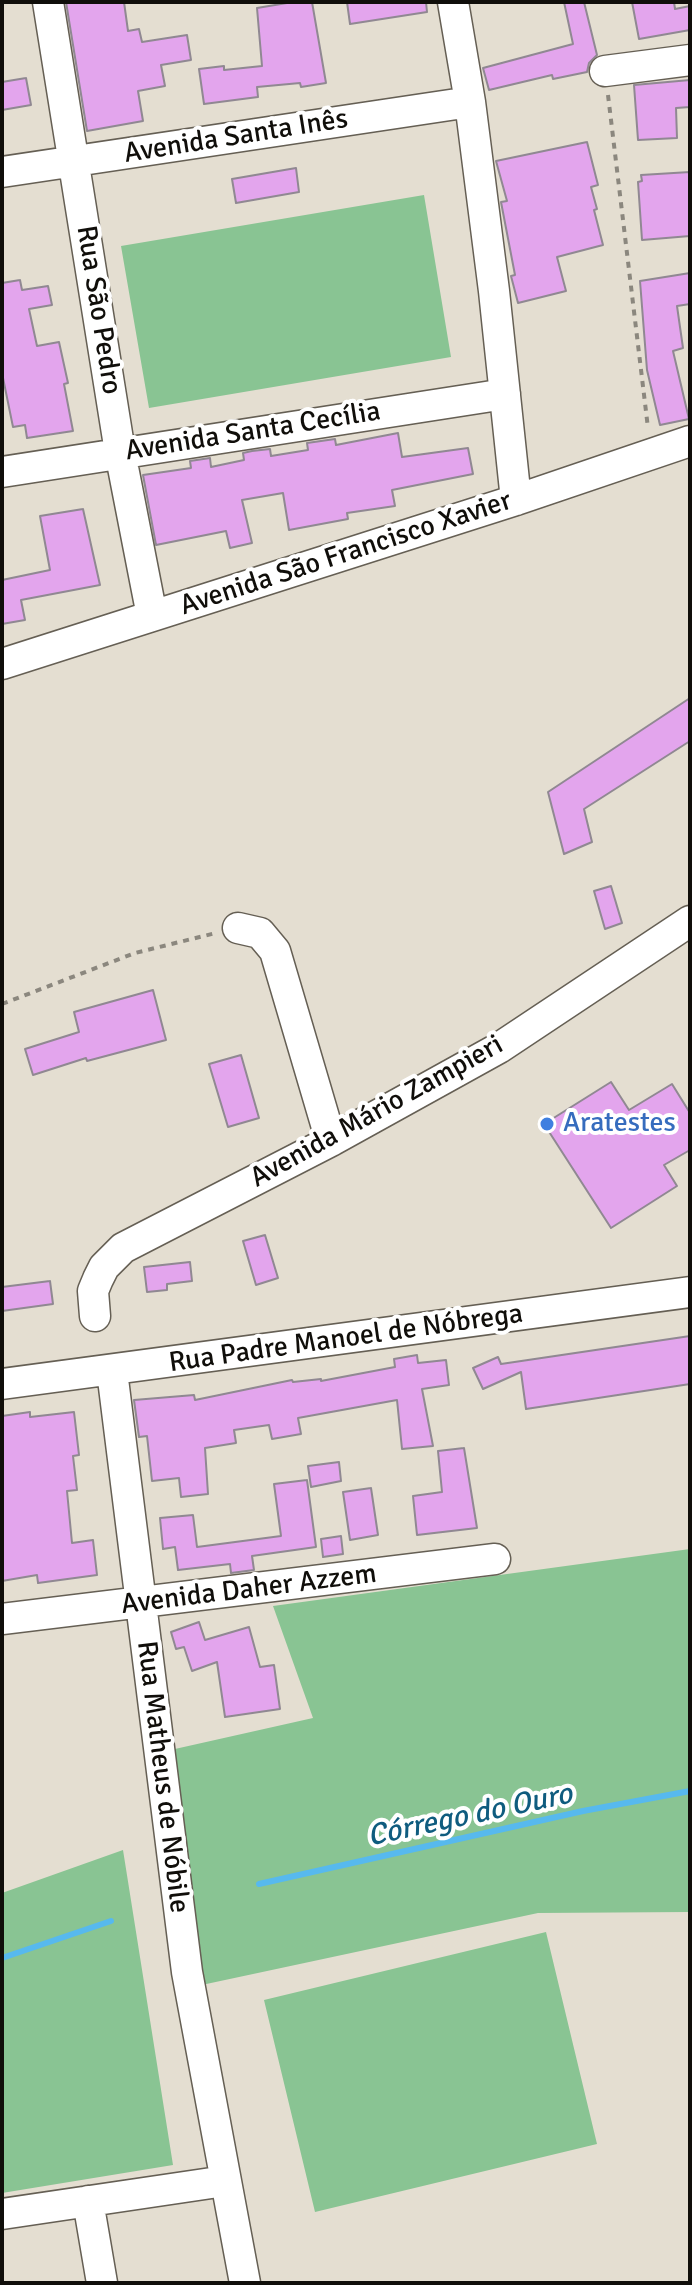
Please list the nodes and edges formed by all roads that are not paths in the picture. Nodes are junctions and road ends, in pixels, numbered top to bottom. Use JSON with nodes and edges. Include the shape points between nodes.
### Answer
{"nodes":[{"id":1,"x":48,"y":2,"type":"edge"},
{"id":2,"x":453,"y":2,"type":"edge"},
{"id":3,"x":690,"y":60,"type":"edge"},
{"id":4,"x":605,"y":71,"type":"road end"},
{"id":5,"x":470,"y":102,"type":"junction"},
{"id":6,"x":74,"y":161,"type":"junction"},
{"id":7,"x":2,"y":172,"type":"edge"},
{"id":8,"x":505,"y":394,"type":"junction"},
{"id":9,"x":690,"y":441,"type":"edge"},
{"id":10,"x":120,"y":452,"type":"junction"},
{"id":11,"x":2,"y":472,"type":"edge"},
{"id":12,"x":516,"y":500,"type":"junction"},
{"id":13,"x":152,"y":616,"type":"junction"},
{"id":14,"x":2,"y":664,"type":"edge"},
{"id":15,"x":690,"y":921,"type":"edge"},
{"id":16,"x":238,"y":928,"type":"road end"},
{"id":17,"x":331,"y":1141,"type":"junction"},
{"id":18,"x":690,"y":1292,"type":"edge"},
{"id":19,"x":95,"y":1316,"type":"dead end"},
{"id":20,"x":112,"y":1371,"type":"junction"},
{"id":21,"x":2,"y":1384,"type":"edge"},
{"id":22,"x":495,"y":1559,"type":"dead end"},
{"id":23,"x":140,"y":1603,"type":"junction"},
{"id":24,"x":2,"y":1619,"type":"edge"},
{"id":25,"x":225,"y":2181,"type":"junction"},
{"id":26,"x":88,"y":2201,"type":"junction"},
{"id":27,"x":2,"y":2214,"type":"edge"},
{"id":28,"x":102,"y":2283,"type":"edge"},
{"id":29,"x":245,"y":2283,"type":"edge"}],
"edges":[{"from":1,"to":6,"type":"street","name":"Rua São Pedro"},
{"from":2,"to":5,"type":"street"},
{"from":3,"to":4,"type":"street"},
{"from":5,"to":6,"type":"street","name":"Avenida Santa Inês"},
{"from":5,"to":8,"type":"street"},
{"from":6,"to":7,"type":"street","name":"Avenida Santa Inês"},
{"from":6,"to":10,"type":"street","name":"Rua São Pedro"},
{"from":8,"to":10,"type":"street","name":"Avenida Santa Cecília"},
{"from":8,"to":12,"type":"street"},
{"from":9,"to":12,"type":"street","name":"Avenida São Francisco Xavier"},
{"from":10,"to":11,"type":"street","name":"Avenida Santa Cecília"},
{"from":10,"to":13,"type":"street","name":"Rua São Pedro"},
{"from":12,"to":13,"type":"street","name":"Avenida São Francisco Xavier"},
{"from":13,"to":14,"type":"street","name":"Avenida São Francisco Xavier"},
{"from":15,"to":17,"type":"street","name":"Avenida Mário Zampieri","via":[[499,1048]]},
{"from":16,"to":17,"type":"street","via":[[260,933],[275,951]]},
{"from":17,"to":19,"type":"street","name":"Avenida Mário Zampieri","via":[[123,1248],[104,1267],[93,1291]]},
{"from":18,"to":20,"type":"street","name":"Rua Padre Manoel de Nóbrega"},
{"from":20,"to":21,"type":"street","name":"Rua Padre Manoel de Nóbrega"},
{"from":20,"to":23,"type":"street","name":"Rua Matheus de Nóbile"},
{"from":22,"to":23,"type":"street","name":"Avenida Daher Azzem"},
{"from":23,"to":24,"type":"street","name":"Avenida Daher Azzem"},
{"from":23,"to":25,"type":"street","name":"Rua Matheus de Nóbile","via":[[187,1972]]},
{"from":25,"to":26,"type":"street"},
{"from":25,"to":29,"type":"street","name":"Rua Matheus de Nóbile"},
{"from":26,"to":27,"type":"street"},
{"from":26,"to":28,"type":"street"}]}
